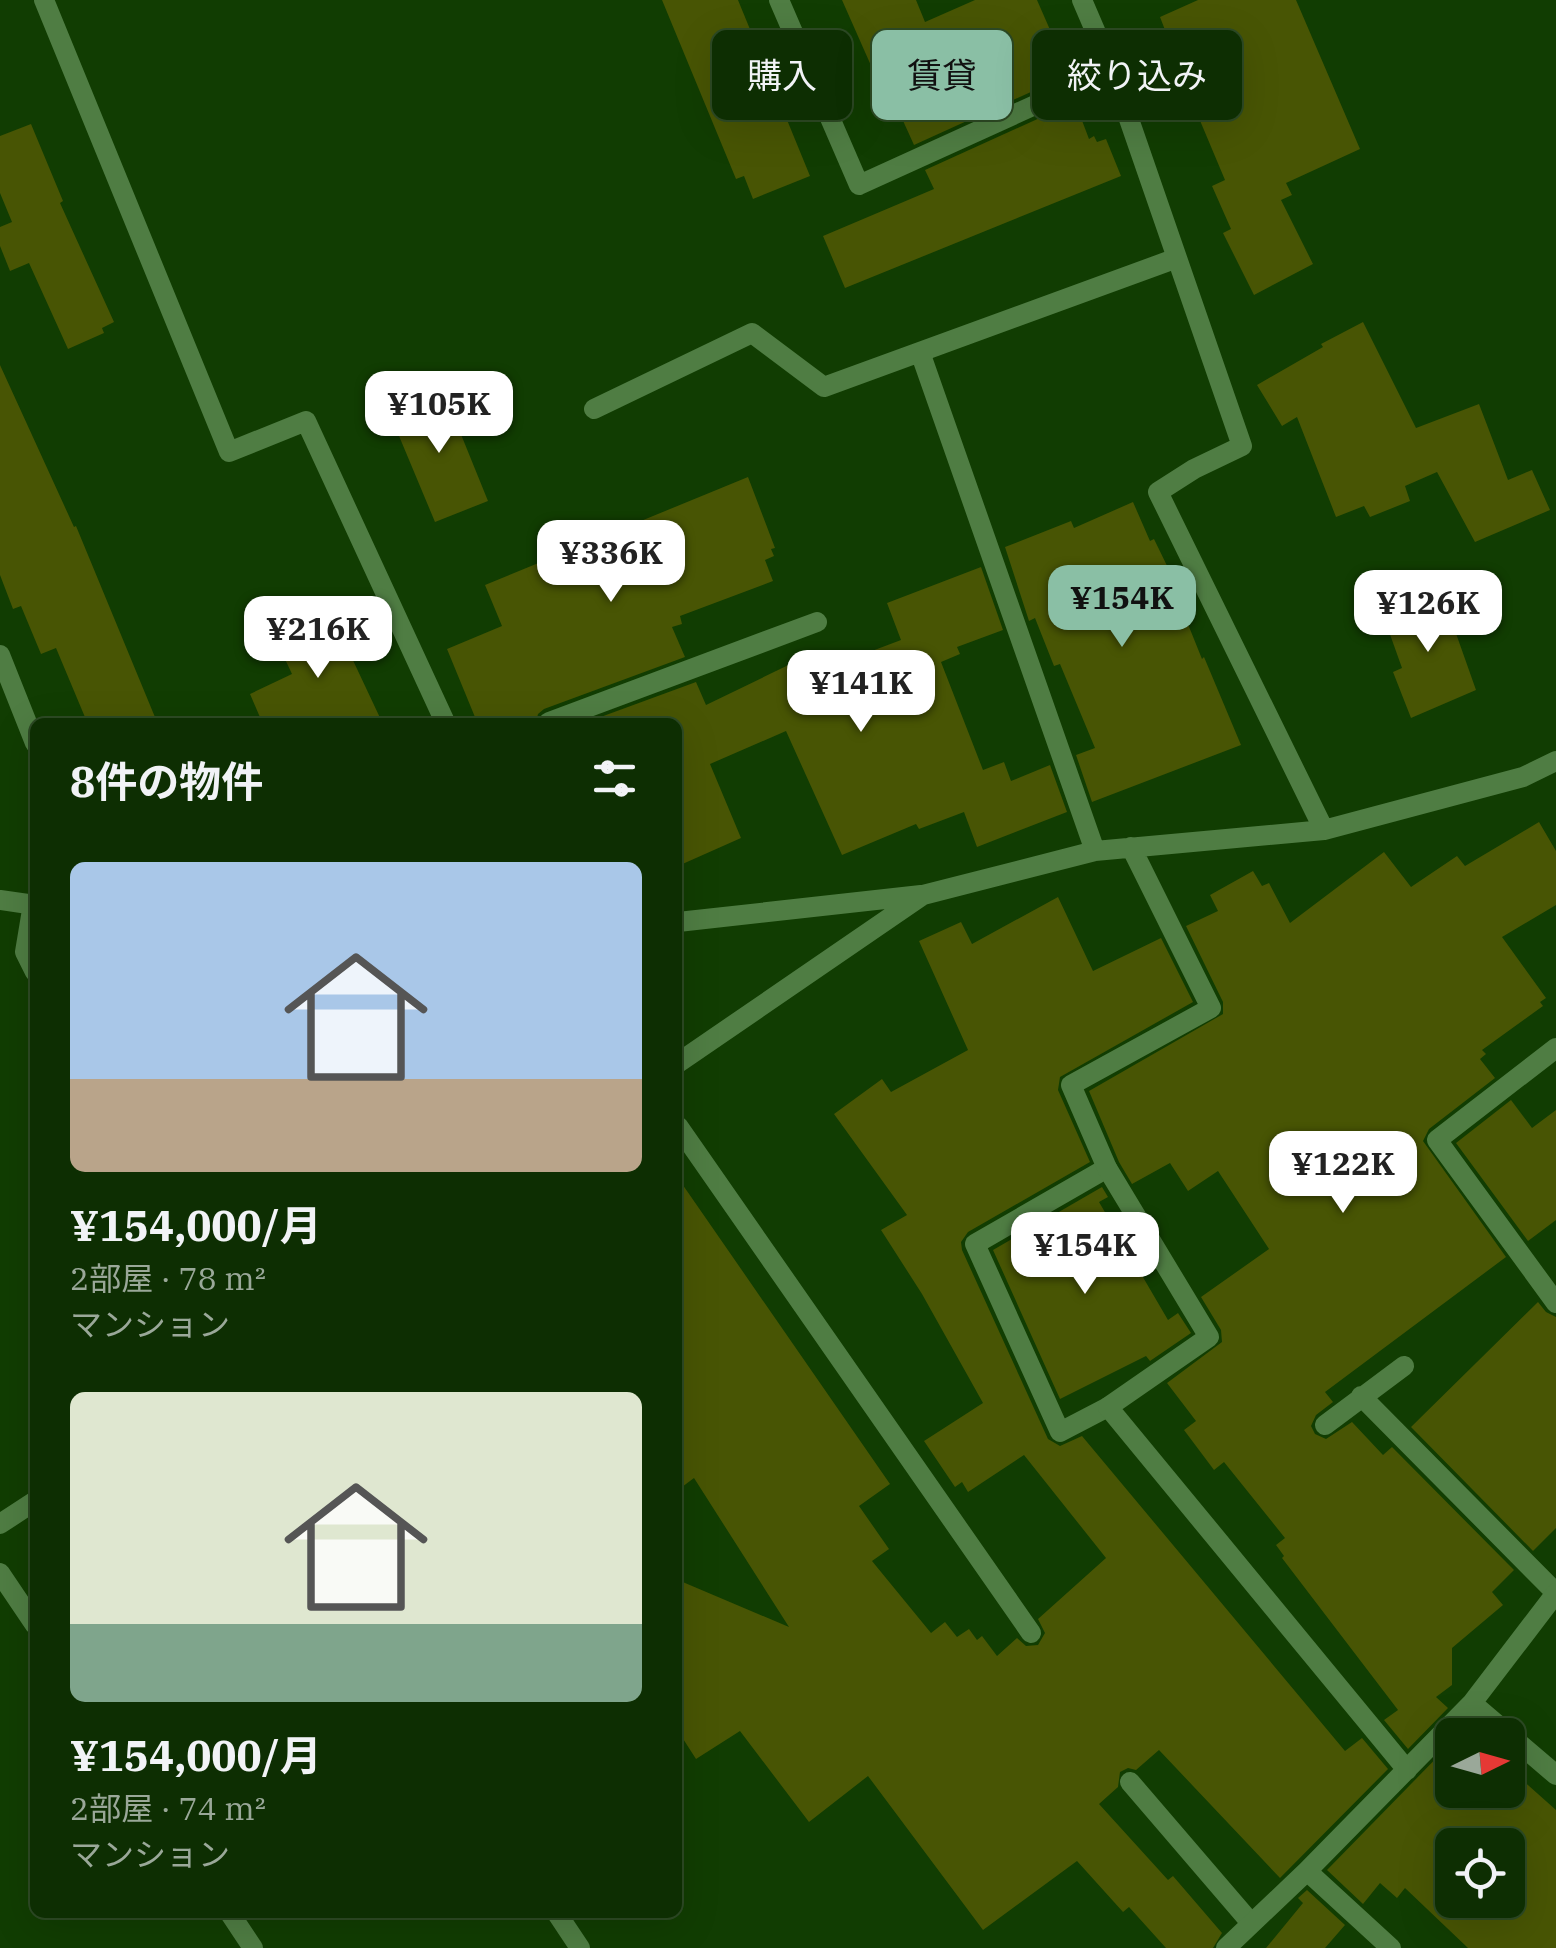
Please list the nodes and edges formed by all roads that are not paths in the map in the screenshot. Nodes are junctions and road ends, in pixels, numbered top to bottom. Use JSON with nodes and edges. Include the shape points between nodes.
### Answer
{"nodes":[{"id":1,"x":44,"y":0,"type":"edge"},
{"id":2,"x":779,"y":0,"type":"edge"},
{"id":3,"x":1082,"y":0,"type":"edge"},
{"id":4,"x":1095,"y":30,"type":"edge"},
{"id":5,"x":1032,"y":106,"type":"edge"},
{"id":6,"x":1129,"y":120,"type":"edge"},
{"id":7,"x":1177,"y":258,"type":"junction"},
{"id":8,"x":920,"y":352,"type":"junction"},
{"id":9,"x":594,"y":409,"type":"dead end"},
{"id":10,"x":817,"y":622,"type":"dead end"},
{"id":11,"x":0,"y":655,"type":"edge"},
{"id":12,"x":443,"y":718,"type":"edge"},
{"id":13,"x":560,"y":718,"type":"edge"},
{"id":14,"x":30,"y":730,"type":"edge"},
{"id":15,"x":1556,"y":761,"type":"edge"},
{"id":16,"x":1324,"y":830,"type":"junction"},
{"id":17,"x":1131,"y":847,"type":"junction"},
{"id":18,"x":1095,"y":851,"type":"junction"},
{"id":19,"x":923,"y":895,"type":"junction"},
{"id":20,"x":0,"y":900,"type":"edge"},
{"id":21,"x":30,"y":904,"type":"edge"},
{"id":22,"x":682,"y":922,"type":"edge"},
{"id":23,"x":30,"y":925,"type":"edge"},
{"id":24,"x":30,"y":962,"type":"edge"},
{"id":25,"x":1556,"y":1048,"type":"edge"},
{"id":26,"x":682,"y":1060,"type":"edge"},
{"id":27,"x":682,"y":1132,"type":"edge"},
{"id":28,"x":1107,"y":1168,"type":"junction"},
{"id":29,"x":1556,"y":1303,"type":"edge"},
{"id":30,"x":1404,"y":1366,"type":"dead end"},
{"id":31,"x":1361,"y":1396,"type":"junction"},
{"id":32,"x":1108,"y":1407,"type":"junction"},
{"id":33,"x":1326,"y":1425,"type":"dead end"},
{"id":34,"x":30,"y":1504,"type":"edge"},
{"id":35,"x":0,"y":1524,"type":"edge"},
{"id":36,"x":0,"y":1573,"type":"edge"},
{"id":37,"x":1556,"y":1593,"type":"edge"},
{"id":38,"x":30,"y":1618,"type":"edge"},
{"id":39,"x":1031,"y":1633,"type":"dead end"},
{"id":40,"x":1472,"y":1704,"type":"junction"},
{"id":41,"x":1407,"y":1770,"type":"junction"},
{"id":42,"x":1556,"y":1776,"type":"edge"},
{"id":43,"x":1130,"y":1782,"type":"dead end"},
{"id":44,"x":1307,"y":1871,"type":"junction"},
{"id":45,"x":233,"y":1918,"type":"edge"},
{"id":46,"x":560,"y":1918,"type":"edge"},
{"id":47,"x":1251,"y":1924,"type":"junction"},
{"id":48,"x":253,"y":1948,"type":"edge"},
{"id":49,"x":580,"y":1948,"type":"edge"},
{"id":50,"x":1226,"y":1948,"type":"edge"},
{"id":51,"x":1392,"y":1948,"type":"edge"}],
"edges":[{"from":1,"to":12,"type":"street","via":[[229,452],[306,421]]},
{"from":2,"to":5,"type":"street","via":[[859,185]]},
{"from":3,"to":4,"type":"street"},
{"from":6,"to":7,"type":"street"},
{"from":7,"to":8,"type":"street"},
{"from":7,"to":16,"type":"street","via":[[1242,446],[1158,492]]},
{"from":8,"to":9,"type":"street","via":[[824,387],[752,333]]},
{"from":8,"to":18,"type":"street"},
{"from":10,"to":13,"type":"street"},
{"from":11,"to":14,"type":"street"},
{"from":15,"to":16,"type":"street","via":[[1523,777]]},
{"from":16,"to":17,"type":"street"},
{"from":17,"to":18,"type":"street"},
{"from":17,"to":28,"type":"street","via":[[1211,1008],[1072,1084]]},
{"from":18,"to":19,"type":"street"},
{"from":19,"to":22,"type":"street"},
{"from":19,"to":26,"type":"street"},
{"from":20,"to":21,"type":"street"},
{"from":23,"to":24,"type":"street","via":[[25,952]]},
{"from":25,"to":29,"type":"street","via":[[1437,1140]]},
{"from":27,"to":39,"type":"street"},
{"from":28,"to":32,"type":"street","via":[[1209,1336]]},
{"from":28,"to":32,"type":"street","via":[[976,1244],[1060,1432]]},
{"from":30,"to":31,"type":"street"},
{"from":31,"to":33,"type":"street"},
{"from":31,"to":37,"type":"street"},
{"from":32,"to":41,"type":"street"},
{"from":34,"to":35,"type":"street"},
{"from":36,"to":38,"type":"street"},
{"from":37,"to":40,"type":"street"},
{"from":40,"to":41,"type":"street"},
{"from":40,"to":42,"type":"street"},
{"from":41,"to":44,"type":"street"},
{"from":43,"to":47,"type":"street"},
{"from":44,"to":47,"type":"street"},
{"from":44,"to":51,"type":"street"},
{"from":45,"to":48,"type":"street"},
{"from":46,"to":49,"type":"street"},
{"from":47,"to":50,"type":"street"}]}
